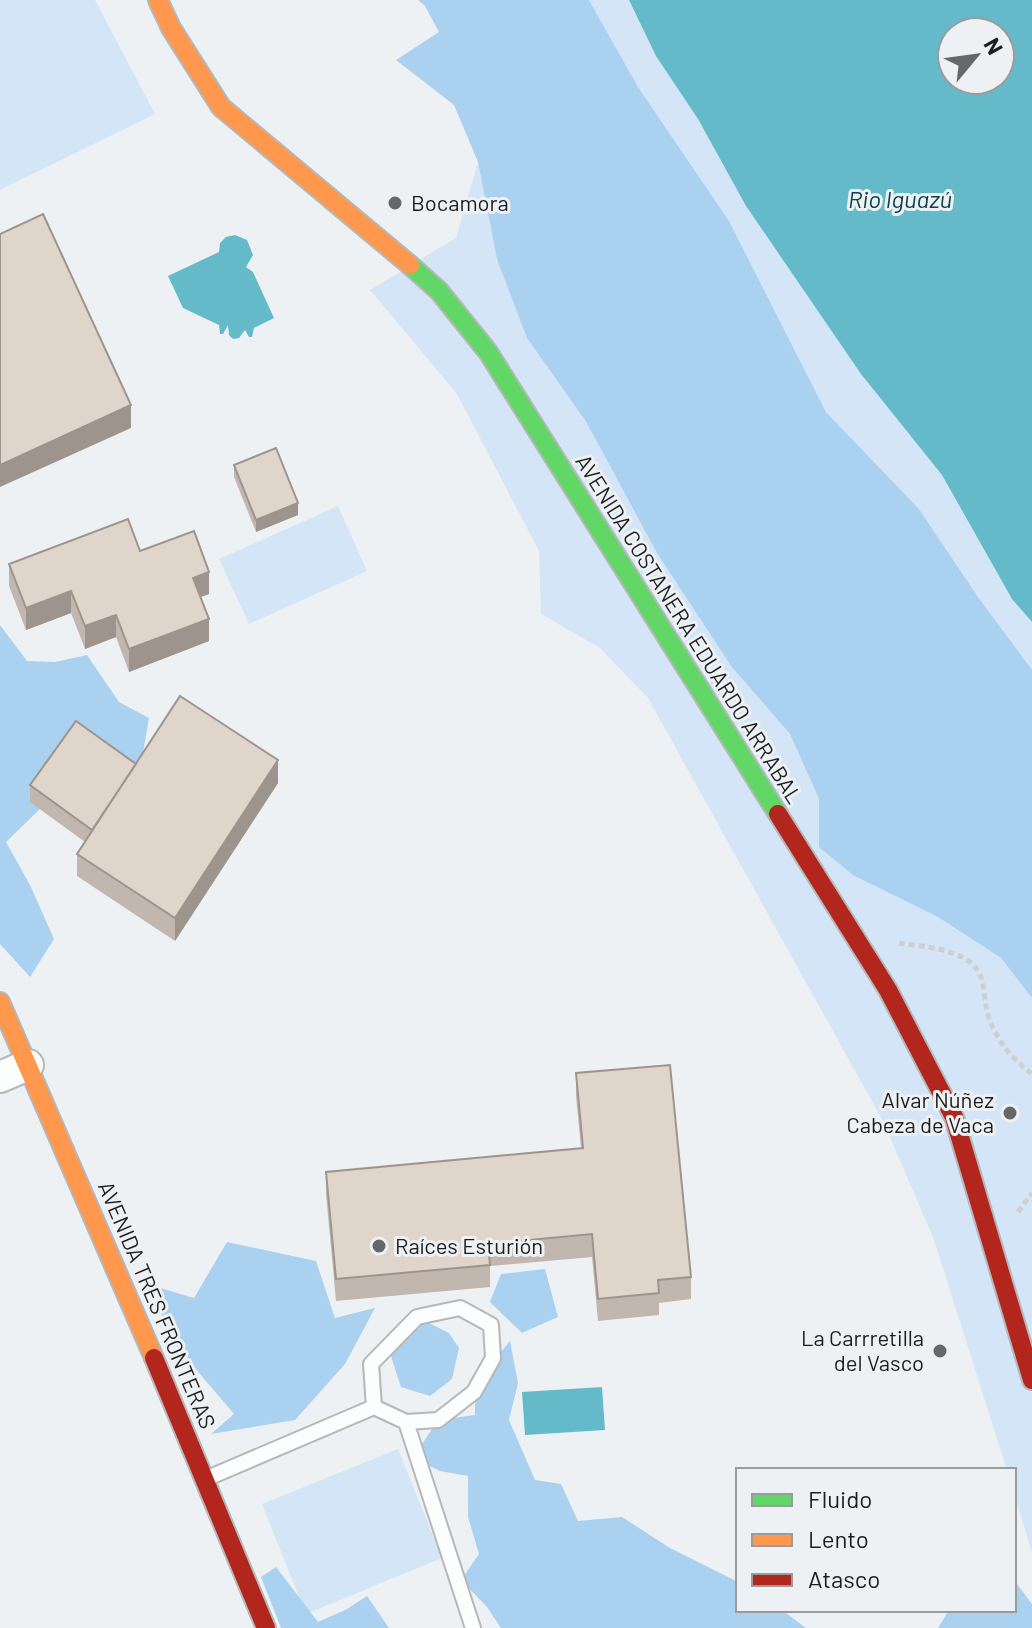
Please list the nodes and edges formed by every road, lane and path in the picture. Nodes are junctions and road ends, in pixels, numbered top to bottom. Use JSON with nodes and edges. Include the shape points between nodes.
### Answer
{"nodes":[{"id":1,"x":158,"y":0,"type":"edge"},
{"id":2,"x":859,"y":944,"type":"junction"},
{"id":3,"x":0,"y":1002,"type":"edge"},
{"id":4,"x":14,"y":1071,"type":"edge"},
{"id":5,"x":1032,"y":1074,"type":"edge"},
{"id":6,"x":1032,"y":1380,"type":"edge"},
{"id":7,"x":374,"y":1407,"type":"junction"},
{"id":8,"x":406,"y":1422,"type":"junction"},
{"id":9,"x":206,"y":1479,"type":"junction"},
{"id":10,"x":266,"y":1628,"type":"edge"},
{"id":11,"x":473,"y":1628,"type":"edge"}],
"edges":[{"from":1,"to":2,"type":"main road","name":"AVENIDA COSTANERA EDUARDO ARRABAL","via":[[221,107],[439,291],[488,352]]},
{"from":2,"to":5,"type":"path","via":[[894,942],[955,954],[976,967],[989,1018],[1008,1055]]},
{"from":2,"to":6,"type":"main road","name":"AVENIDA COSTANERA EDUARDO ARRABAL","via":[[954,1117]]},
{"from":3,"to":4,"type":"main road","name":"AVENIDA TRES FRONTERAS"},
{"from":4,"to":9,"type":"main road","name":"AVENIDA TRES FRONTERAS"},
{"from":7,"to":8,"type":"lane"},
{"from":7,"to":8,"type":"lane","via":[[371,1364],[417,1317],[460,1308],[491,1325],[493,1358],[474,1392],[438,1420]]},
{"from":7,"to":9,"type":"lane"},
{"from":8,"to":11,"type":"lane"},
{"from":9,"to":10,"type":"main road","name":"AVENIDA TRES FRONTERAS"}]}
